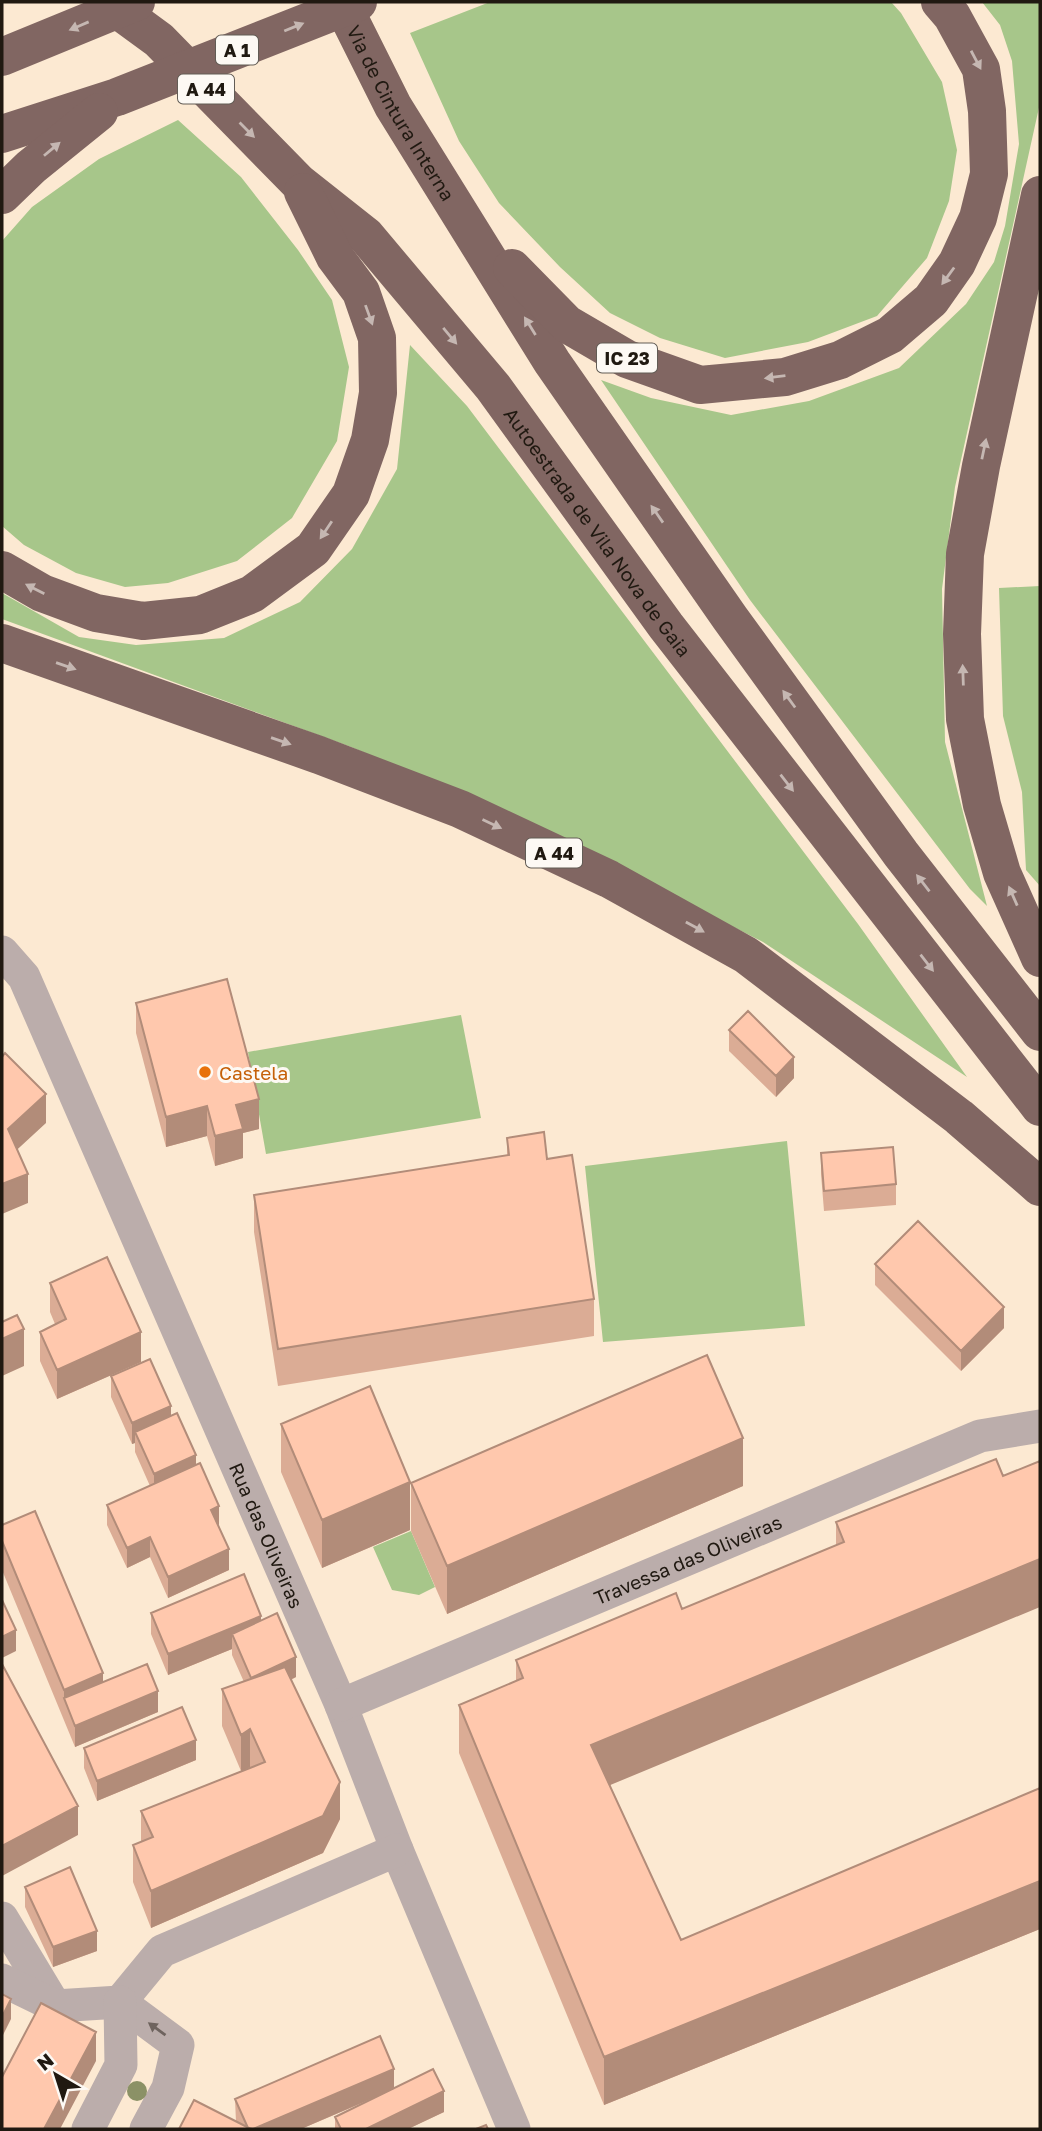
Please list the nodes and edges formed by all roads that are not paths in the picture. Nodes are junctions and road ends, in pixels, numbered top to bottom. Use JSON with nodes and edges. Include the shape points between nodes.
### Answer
{"nodes":[{"id":1,"x":107,"y":2,"type":"edge"},
{"id":2,"x":136,"y":2,"type":"edge"},
{"id":3,"x":341,"y":2,"type":"edge"},
{"id":4,"x":358,"y":2,"type":"edge"},
{"id":5,"x":940,"y":2,"type":"edge"},
{"id":6,"x":2,"y":57,"type":"edge"},
{"id":7,"x":117,"y":97,"type":"junction"},
{"id":8,"x":2,"y":134,"type":"edge"},
{"id":9,"x":299,"y":183,"type":"junction"},
{"id":10,"x":2,"y":195,"type":"edge"},
{"id":11,"x":1040,"y":195,"type":"edge"},
{"id":12,"x":460,"y":215,"type":"junction"},
{"id":13,"x":2,"y":570,"type":"edge"},
{"id":14,"x":2,"y":643,"type":"edge"},
{"id":15,"x":2,"y":952,"type":"edge"},
{"id":16,"x":1040,"y":958,"type":"edge"},
{"id":17,"x":1040,"y":1032,"type":"edge"},
{"id":18,"x":1040,"y":1107,"type":"edge"},
{"id":19,"x":1040,"y":1187,"type":"edge"},
{"id":20,"x":1040,"y":1426,"type":"edge"},
{"id":21,"x":341,"y":1705,"type":"junction"},
{"id":22,"x":397,"y":1850,"type":"junction"},
{"id":23,"x":2,"y":1918,"type":"edge"},
{"id":24,"x":2,"y":1980,"type":"edge"},
{"id":25,"x":120,"y":2002,"type":"junction"},
{"id":26,"x":55,"y":2006,"type":"junction"},
{"id":27,"x":121,"y":2065,"type":"junction"},
{"id":28,"x":168,"y":2088,"type":"junction"},
{"id":29,"x":88,"y":2129,"type":"edge"},
{"id":30,"x":146,"y":2129,"type":"edge"},
{"id":31,"x":514,"y":2129,"type":"edge"}],
"edges":[{"from":1,"to":9,"type":"highway","name":"Autoestrada de Vila Nova de Gaia","number":"A 44","one_way":true,"via":[[159,40]]},
{"from":2,"to":6,"type":"highway","one_way":true},
{"from":3,"to":12,"type":"highway","name":"Via de Cintura Interna","via":[[393,106]]},
{"from":7,"to":4,"type":"highway","name":"Via de Cintura Interna","number":"A 1","one_way":true},
{"from":5,"to":12,"type":"highway","number":"IC 23","one_way":true,"via":[[981,69],[989,174],[978,218],[957,263],[931,300],[890,335],[840,360],[785,377],[700,385],[627,359],[566,324]]},
{"from":7,"to":8,"type":"highway","name":"Via de Cintura Interna","number":"A 1"},
{"from":10,"to":7,"type":"highway","one_way":true},
{"from":9,"to":13,"type":"highway","one_way":true,"via":[[335,257],[361,292],[377,338],[378,393],[370,440],[351,494],[313,549],[252,594],[200,615],[143,621],[96,613],[42,593]]},
{"from":9,"to":18,"type":"highway","name":"Autoestrada de Vila Nova de Gaia","number":"A 44","one_way":true,"via":[[366,236],[493,387],[666,626]]},
{"from":16,"to":11,"type":"highway","one_way":true,"via":[[1003,873],[982,805],[965,719],[962,634],[965,554],[976,491]]},
{"from":17,"to":12,"type":"highway","one_way":true,"via":[[901,854],[723,607],[552,362]]},
{"from":14,"to":19,"type":"highway","number":"A 44","one_way":true,"via":[[460,809],[609,879],[746,955],[959,1117]]},
{"from":15,"to":21,"type":"street","name":"Rua das Oliveiras","via":[[24,977]]},
{"from":20,"to":21,"type":"street","name":"Travessa das Oliveiras","via":[[980,1436]]},
{"from":21,"to":22,"type":"street","name":"Rua das Oliveiras"},
{"from":22,"to":25,"type":"street","via":[[162,1951]]},
{"from":22,"to":31,"type":"street","name":"Rua das Oliveiras"},
{"from":23,"to":26,"type":"street"},
{"from":24,"to":26,"type":"street"},
{"from":25,"to":26,"type":"street"},
{"from":25,"to":27,"type":"street"},
{"from":28,"to":25,"type":"street","one_way":true,"via":[[178,2045]]},
{"from":27,"to":28,"type":"street"},
{"from":27,"to":29,"type":"street"},
{"from":28,"to":30,"type":"street"}]}
